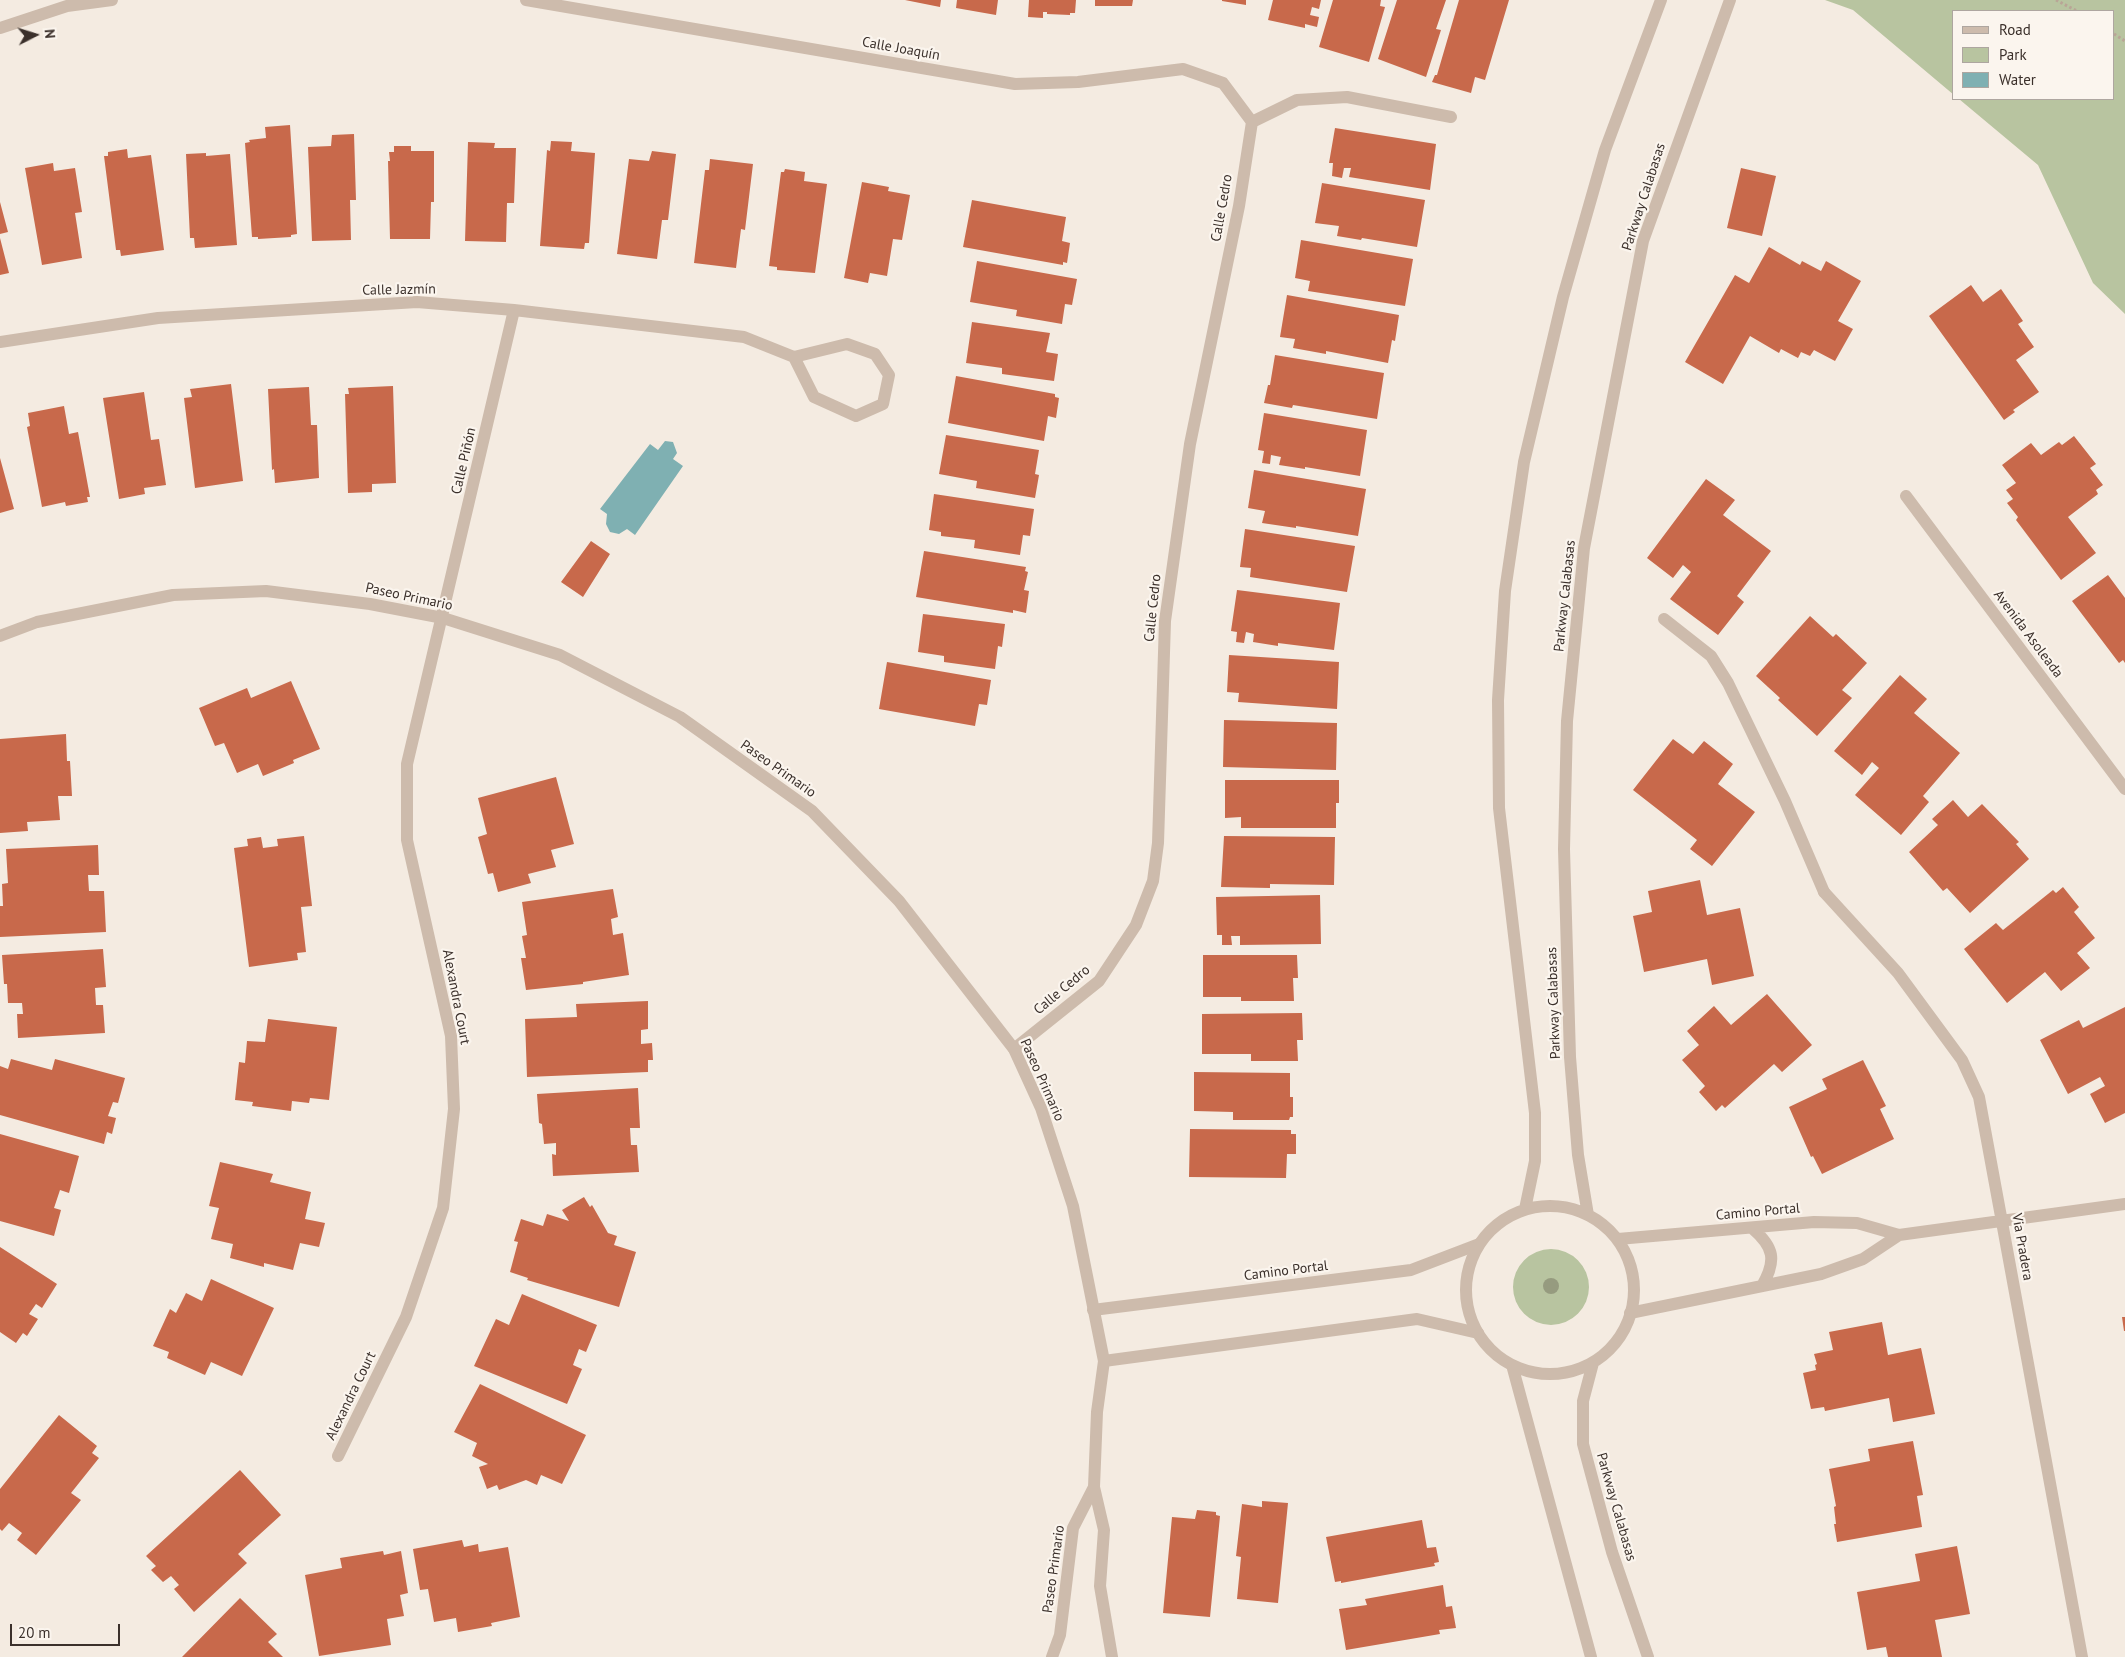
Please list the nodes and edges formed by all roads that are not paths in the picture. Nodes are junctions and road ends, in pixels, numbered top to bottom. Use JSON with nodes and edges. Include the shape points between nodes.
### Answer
{"nodes":[{"id":1,"x":112,"y":0,"type":"edge"},
{"id":2,"x":526,"y":0,"type":"edge"},
{"id":3,"x":1661,"y":0,"type":"edge"},
{"id":4,"x":1730,"y":0,"type":"edge"},
{"id":5,"x":0,"y":28,"type":"edge"},
{"id":6,"x":1451,"y":117,"type":"dead end"},
{"id":7,"x":1252,"y":122,"type":"junction"},
{"id":8,"x":514,"y":310,"type":"junction"},
{"id":9,"x":0,"y":342,"type":"edge"},
{"id":10,"x":794,"y":357,"type":"junction"},
{"id":11,"x":1906,"y":496,"type":"dead end"},
{"id":12,"x":442,"y":618,"type":"junction"},
{"id":13,"x":1664,"y":619,"type":"dead end"},
{"id":14,"x":0,"y":636,"type":"edge"},
{"id":15,"x":2125,"y":789,"type":"edge"},
{"id":16,"x":1014,"y":1049,"type":"junction"},
{"id":17,"x":2125,"y":1204,"type":"edge"},
{"id":18,"x":1525,"y":1209,"type":"junction"},
{"id":19,"x":1588,"y":1215,"type":"junction"},
{"id":20,"x":2002,"y":1220,"type":"junction"},
{"id":21,"x":1752,"y":1228,"type":"junction"},
{"id":22,"x":1899,"y":1235,"type":"junction"},
{"id":23,"x":1618,"y":1239,"type":"junction"},
{"id":24,"x":1479,"y":1244,"type":"junction"},
{"id":25,"x":1762,"y":1286,"type":"junction"},
{"id":26,"x":1093,"y":1310,"type":"junction"},
{"id":27,"x":1630,"y":1313,"type":"junction"},
{"id":28,"x":1478,"y":1333,"type":"junction"},
{"id":29,"x":1104,"y":1361,"type":"junction"},
{"id":30,"x":1593,"y":1363,"type":"junction"},
{"id":31,"x":1512,"y":1365,"type":"junction"},
{"id":32,"x":338,"y":1456,"type":"dead end"},
{"id":33,"x":1094,"y":1487,"type":"junction"},
{"id":34,"x":1052,"y":1657,"type":"edge"},
{"id":35,"x":1112,"y":1657,"type":"edge"},
{"id":36,"x":1591,"y":1657,"type":"edge"},
{"id":37,"x":1648,"y":1657,"type":"edge"},
{"id":38,"x":2082,"y":1657,"type":"edge"}],
"edges":[{"from":1,"to":5,"type":"street","via":[[67,6]]},
{"from":2,"to":7,"type":"street","name":"Calle Joaquín","via":[[1016,84],[1078,82],[1183,69],[1223,83]]},
{"from":3,"to":18,"type":"street","name":"Parkway Calabasas","via":[[1606,150],[1563,297],[1524,462],[1505,591],[1498,700],[1499,808],[1535,1113],[1535,1160]]},
{"from":4,"to":19,"type":"street","name":"Parkway Calabasas","via":[[1643,241],[1584,548],[1567,721],[1564,849],[1570,1057],[1578,1155]]},
{"from":6,"to":7,"type":"street","via":[[1347,97],[1297,100]]},
{"from":7,"to":16,"type":"street","name":"Calle Cedro","via":[[1239,206],[1190,444],[1165,621],[1158,843],[1152,881],[1136,925],[1099,981]]},
{"from":8,"to":9,"type":"street","name":"Calle Jazmín","via":[[417,302],[158,318]]},
{"from":8,"to":10,"type":"street","name":"Calle Jazmín","via":[[744,337]]},
{"from":8,"to":12,"type":"street","name":"Calle Piñón"},
{"from":10,"to":10,"type":"street","via":[[814,397],[856,416],[883,404],[889,375],[875,354],[847,344]]},
{"from":11,"to":15,"type":"street","name":"Avenida Asoleada"},
{"from":12,"to":14,"type":"street","name":"Paseo Primario","via":[[370,604],[266,591],[173,595],[38,622]]},
{"from":12,"to":16,"type":"street","name":"Paseo Primario","via":[[560,655],[680,717],[812,811],[899,900]]},
{"from":12,"to":32,"type":"street","name":"Alexandra Court","via":[[408,764],[407,840],[451,1036],[454,1109],[443,1208],[406,1317]]},
{"from":13,"to":20,"type":"street","name":"Via Pradera","via":[[1711,656],[1728,683],[1785,801],[1824,892],[1898,973],[1962,1060],[1978,1097]]},
{"from":16,"to":26,"type":"street","name":"Paseo Primario","via":[[1041,1108],[1073,1206]]},
{"from":17,"to":20,"type":"street","name":"Camino Portal"},
{"from":18,"to":19,"type":"street","via":[[1546,1205]]},
{"from":18,"to":24,"type":"street","via":[[1502,1221]]},
{"from":19,"to":23,"type":"street"},
{"from":20,"to":22,"type":"street","name":"Camino Portal"},
{"from":20,"to":38,"type":"street","name":"Via Pradera"},
{"from":21,"to":22,"type":"street","name":"Camino Portal","via":[[1814,1222],[1857,1223]]},
{"from":21,"to":23,"type":"street","name":"Camino Portal"},
{"from":21,"to":25,"type":"street","via":[[1765,1239],[1772,1255],[1771,1271]]},
{"from":22,"to":25,"type":"street","name":"Camino Portal","via":[[1863,1259],[1821,1274]]},
{"from":23,"to":27,"type":"street","via":[[1633,1277]]},
{"from":24,"to":26,"type":"street","name":"Camino Portal","via":[[1411,1270]]},
{"from":24,"to":28,"type":"street","via":[[1471,1261],[1466,1287],[1469,1310]]},
{"from":25,"to":27,"type":"street","name":"Camino Portal"},
{"from":26,"to":29,"type":"street","name":"Paseo Primario"},
{"from":27,"to":30,"type":"street","via":[[1626,1326],[1612,1347]]},
{"from":28,"to":29,"type":"street","via":[[1418,1319]]},
{"from":28,"to":31,"type":"street","via":[[1492,1352]]},
{"from":29,"to":33,"type":"street","name":"Paseo Primario","via":[[1097,1412]]},
{"from":30,"to":31,"type":"street","via":[[1567,1373],[1539,1374]]},
{"from":30,"to":37,"type":"street","name":"Parkway Calabasas","via":[[1583,1401],[1583,1444],[1612,1552]]},
{"from":31,"to":36,"type":"street"},
{"from":33,"to":34,"type":"street","name":"Paseo Primario","via":[[1073,1528],[1060,1635]]},
{"from":33,"to":35,"type":"street","name":"Paseo Primario","via":[[1104,1530],[1100,1586]]}]}
